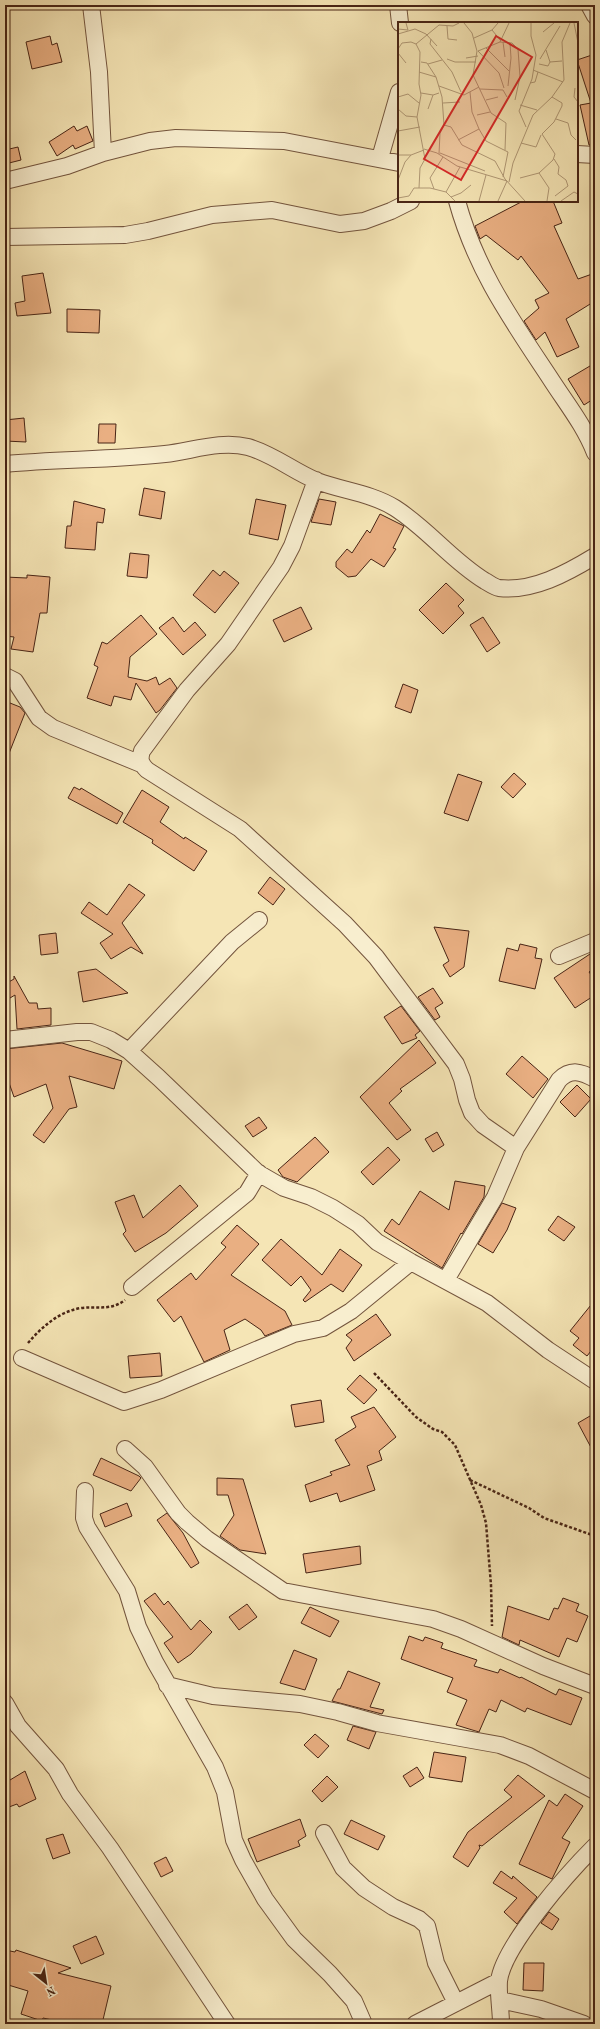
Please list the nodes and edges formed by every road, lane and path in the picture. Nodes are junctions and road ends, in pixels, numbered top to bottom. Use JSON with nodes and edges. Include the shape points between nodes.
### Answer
{"nodes":[{"id":1,"x":91,"y":5,"type":"edge"},
{"id":2,"x":398,"y":5,"type":"edge"},
{"id":3,"x":589,"y":5,"type":"edge"},
{"id":4,"x":595,"y":16,"type":"edge"},
{"id":5,"x":400,"y":22,"type":"edge"},
{"id":6,"x":398,"y":95,"type":"edge"},
{"id":7,"x":103,"y":153,"type":"junction"},
{"id":8,"x":578,"y":154,"type":"edge"},
{"id":9,"x":595,"y":156,"type":"edge"},
{"id":10,"x":380,"y":158,"type":"junction"},
{"id":11,"x":398,"y":163,"type":"edge"},
{"id":12,"x":5,"y":181,"type":"edge"},
{"id":13,"x":409,"y":202,"type":"edge"},
{"id":14,"x":457,"y":202,"type":"edge"},
{"id":15,"x":5,"y":237,"type":"edge"},
{"id":16,"x":595,"y":453,"type":"edge"},
{"id":17,"x":5,"y":464,"type":"edge"},
{"id":18,"x":316,"y":480,"type":"junction"},
{"id":19,"x":595,"y":556,"type":"edge"},
{"id":20,"x":5,"y":676,"type":"edge"},
{"id":21,"x":141,"y":764,"type":"junction"},
{"id":22,"x":260,"y":920,"type":"dead end"},
{"id":23,"x":595,"y":941,"type":"edge"},
{"id":24,"x":559,"y":956,"type":"dead end"},
{"id":25,"x":5,"y":1040,"type":"edge"},
{"id":26,"x":129,"y":1052,"type":"junction"},
{"id":27,"x":595,"y":1078,"type":"edge"},
{"id":28,"x":516,"y":1148,"type":"junction"},
{"id":29,"x":259,"y":1173,"type":"junction"},
{"id":30,"x":410,"y":1262,"type":"junction"},
{"id":31,"x":446,"y":1280,"type":"junction"},
{"id":32,"x":132,"y":1287,"type":"joint"},
{"id":33,"x":22,"y":1358,"type":"joint"},
{"id":34,"x":374,"y":1373,"type":"dead end"},
{"id":35,"x":595,"y":1381,"type":"edge"},
{"id":36,"x":125,"y":1449,"type":"dead end"},
{"id":37,"x":469,"y":1480,"type":"junction"},
{"id":38,"x":85,"y":1491,"type":"dead end"},
{"id":39,"x":595,"y":1536,"type":"edge"},
{"id":40,"x":494,"y":1644,"type":"junction"},
{"id":41,"x":167,"y":1685,"type":"junction"},
{"id":42,"x":595,"y":1686,"type":"edge"},
{"id":43,"x":5,"y":1703,"type":"edge"},
{"id":44,"x":595,"y":1791,"type":"edge"},
{"id":45,"x":324,"y":1833,"type":"dead end"},
{"id":46,"x":595,"y":1846,"type":"edge"},
{"id":47,"x":499,"y":1981,"type":"junction"},
{"id":48,"x":500,"y":2000,"type":"junction"},
{"id":49,"x":456,"y":2003,"type":"junction"},
{"id":50,"x":227,"y":2024,"type":"edge"},
{"id":51,"x":364,"y":2024,"type":"edge"},
{"id":52,"x":415,"y":2024,"type":"edge"},
{"id":53,"x":501,"y":2024,"type":"edge"},
{"id":54,"x":584,"y":2024,"type":"edge"}],
"edges":[{"from":1,"to":7,"type":"street","via":[[99,72]]},
{"from":2,"to":5,"type":"street"},
{"from":3,"to":4,"type":"street"},
{"from":6,"to":10,"type":"street"},
{"from":7,"to":10,"type":"street","via":[[150,141],[196,137],[284,141]]},
{"from":7,"to":12,"type":"street","via":[[67,166]]},
{"from":8,"to":9,"type":"street"},
{"from":10,"to":11,"type":"street"},
{"from":13,"to":15,"type":"street","via":[[364,221],[340,224],[272,210],[212,215],[125,235]]},
{"from":14,"to":16,"type":"street","via":[[487,280],[576,415]]},
{"from":17,"to":18,"type":"street","via":[[166,454],[223,444],[248,447]]},
{"from":18,"to":19,"type":"street","via":[[378,499],[396,509],[472,573],[497,588],[516,589],[543,582]]},
{"from":18,"to":21,"type":"street","via":[[292,546],[281,568],[228,644],[187,690],[142,751]]},
{"from":20,"to":21,"type":"street","via":[[15,681],[38,718],[54,728]]},
{"from":21,"to":28,"type":"street","via":[[240,830],[345,924],[376,957],[456,1064],[472,1113],[483,1125]]},
{"from":22,"to":26,"type":"street","via":[[232,942]]},
{"from":23,"to":24,"type":"street"},
{"from":25,"to":26,"type":"street","via":[[91,1032],[111,1040]]},
{"from":26,"to":29,"type":"street"},
{"from":27,"to":28,"type":"street","via":[[574,1071],[565,1074]]},
{"from":28,"to":31,"type":"street","via":[[495,1197]]},
{"from":29,"to":30,"type":"street","via":[[284,1188],[333,1208],[358,1224],[377,1242]]},
{"from":29,"to":32,"type":"street","via":[[246,1193]]},
{"from":30,"to":31,"type":"street"},
{"from":30,"to":33,"type":"street","via":[[351,1311],[323,1328],[294,1334],[168,1387],[124,1402]]},
{"from":31,"to":35,"type":"street","via":[[487,1303],[548,1350]]},
{"from":32,"to":33,"type":"path","via":[[126,1299],[118,1305],[67,1311],[50,1321],[28,1344]]},
{"from":34,"to":37,"type":"path","via":[[416,1417],[450,1438]]},
{"from":36,"to":40,"type":"street","via":[[146,1467],[187,1522],[207,1539],[283,1590],[433,1619]]},
{"from":37,"to":39,"type":"path","via":[[529,1508],[544,1518]]},
{"from":37,"to":40,"type":"path","via":[[481,1504],[486,1523]]},
{"from":38,"to":41,"type":"street","via":[[84,1518],[87,1527],[127,1591],[133,1604],[138,1628]]},
{"from":40,"to":42,"type":"street"},
{"from":41,"to":44,"type":"street","via":[[213,1696],[300,1704],[376,1723],[500,1745],[529,1756]]},
{"from":41,"to":51,"type":"street","via":[[215,1767],[225,1792],[234,1840],[265,1899],[294,1939],[354,2002]]},
{"from":43,"to":50,"type":"street","via":[[18,1726],[56,1769],[70,1794],[110,1848]]},
{"from":45,"to":49,"type":"street","via":[[343,1868],[364,1888],[427,1926],[436,1964]]},
{"from":46,"to":47,"type":"street","via":[[524,1929],[509,1954]]},
{"from":47,"to":48,"type":"street"},
{"from":47,"to":49,"type":"street"},
{"from":48,"to":53,"type":"street"},
{"from":48,"to":54,"type":"street","via":[[541,2009]]},
{"from":49,"to":52,"type":"street"}]}
